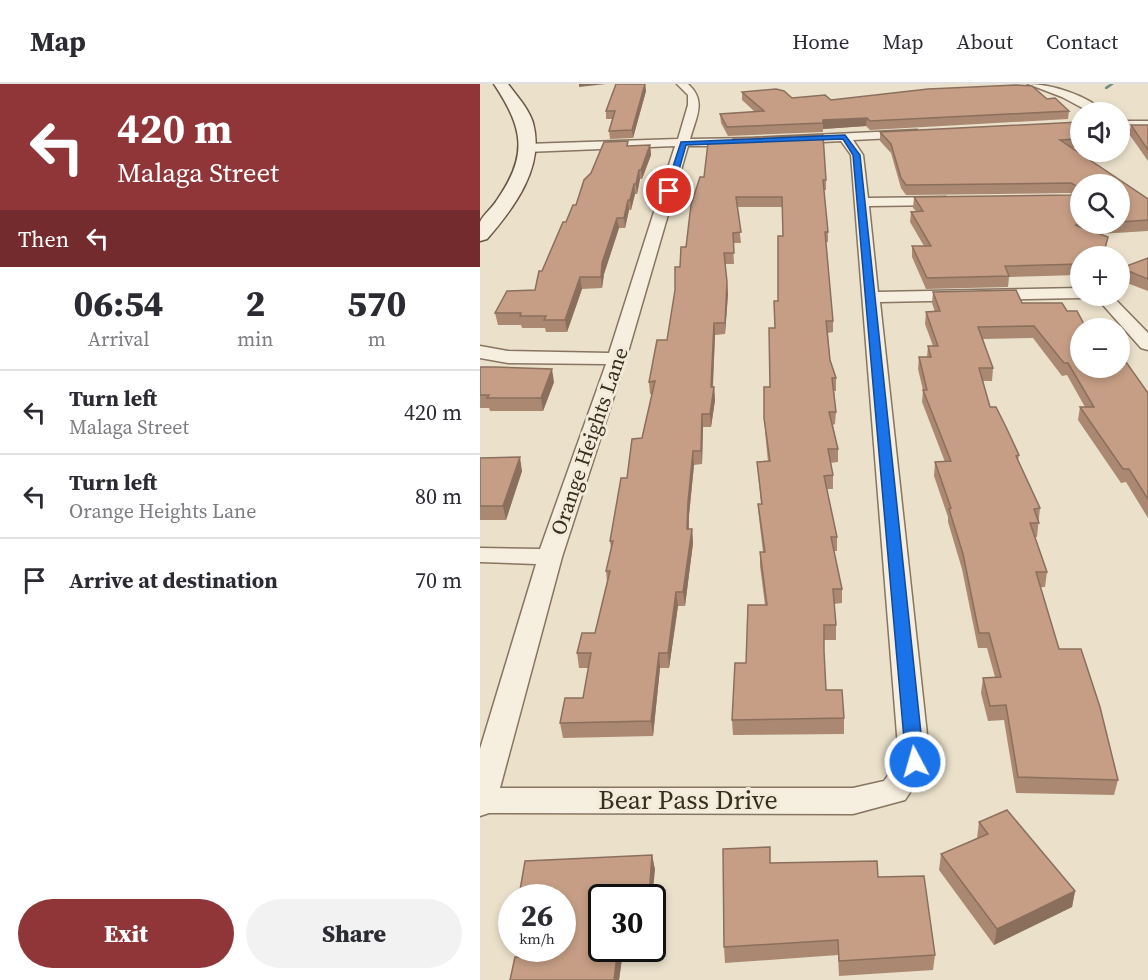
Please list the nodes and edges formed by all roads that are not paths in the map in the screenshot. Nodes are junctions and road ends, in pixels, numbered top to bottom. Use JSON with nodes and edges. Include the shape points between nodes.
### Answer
{"nodes":[{"id":1,"x":501,"y":84,"type":"edge"},
{"id":2,"x":682,"y":84,"type":"edge"},
{"id":3,"x":1033,"y":84,"type":"edge"},
{"id":4,"x":1079,"y":102,"type":"edge"},
{"id":5,"x":1130,"y":124,"type":"edge"},
{"id":6,"x":1148,"y":125,"type":"edge"},
{"id":7,"x":926,"y":132,"type":"edge"},
{"id":8,"x":845,"y":137,"type":"junction"},
{"id":9,"x":684,"y":143,"type":"junction"},
{"id":10,"x":526,"y":148,"type":"junction"},
{"id":11,"x":963,"y":201,"type":"edge"},
{"id":12,"x":861,"y":202,"type":"junction"},
{"id":13,"x":480,"y":235,"type":"edge"},
{"id":14,"x":1070,"y":293,"type":"edge"},
{"id":15,"x":871,"y":297,"type":"junction"},
{"id":16,"x":1112,"y":306,"type":"edge"},
{"id":17,"x":1148,"y":344,"type":"edge"},
{"id":18,"x":480,"y":352,"type":"edge"},
{"id":19,"x":617,"y":359,"type":"junction"},
{"id":20,"x":480,"y":555,"type":"edge"},
{"id":21,"x":550,"y":557,"type":"junction"},
{"id":22,"x":481,"y":802,"type":"edge"}],
"edges":[{"from":1,"to":10,"type":"main road","via":[[525,123]]},
{"from":2,"to":9,"type":"street","name":"Orange Heights Lane","via":[[693,94],[694,105]]},
{"from":3,"to":4,"type":"street"},
{"from":5,"to":6,"type":"street"},
{"from":7,"to":8,"type":"street"},
{"from":8,"to":9,"type":"street"},
{"from":8,"to":12,"type":"street","via":[[857,155]]},
{"from":9,"to":10,"type":"street"},
{"from":9,"to":19,"type":"street","name":"Orange Heights Lane"},
{"from":10,"to":13,"type":"main road","via":[[520,177],[501,212]]},
{"from":11,"to":12,"type":"street"},
{"from":12,"to":15,"type":"street"},
{"from":14,"to":15,"type":"street"},
{"from":15,"to":22,"type":"street","name":"Bear Pass Drive","via":[[915,762],[894,791],[853,801]]},
{"from":16,"to":17,"type":"street"},
{"from":18,"to":19,"type":"street","via":[[508,357]]},
{"from":19,"to":21,"type":"street","name":"Orange Heights Lane"},
{"from":20,"to":21,"type":"street"},
{"from":21,"to":22,"type":"street","name":"Orange Heights Lane"}]}
